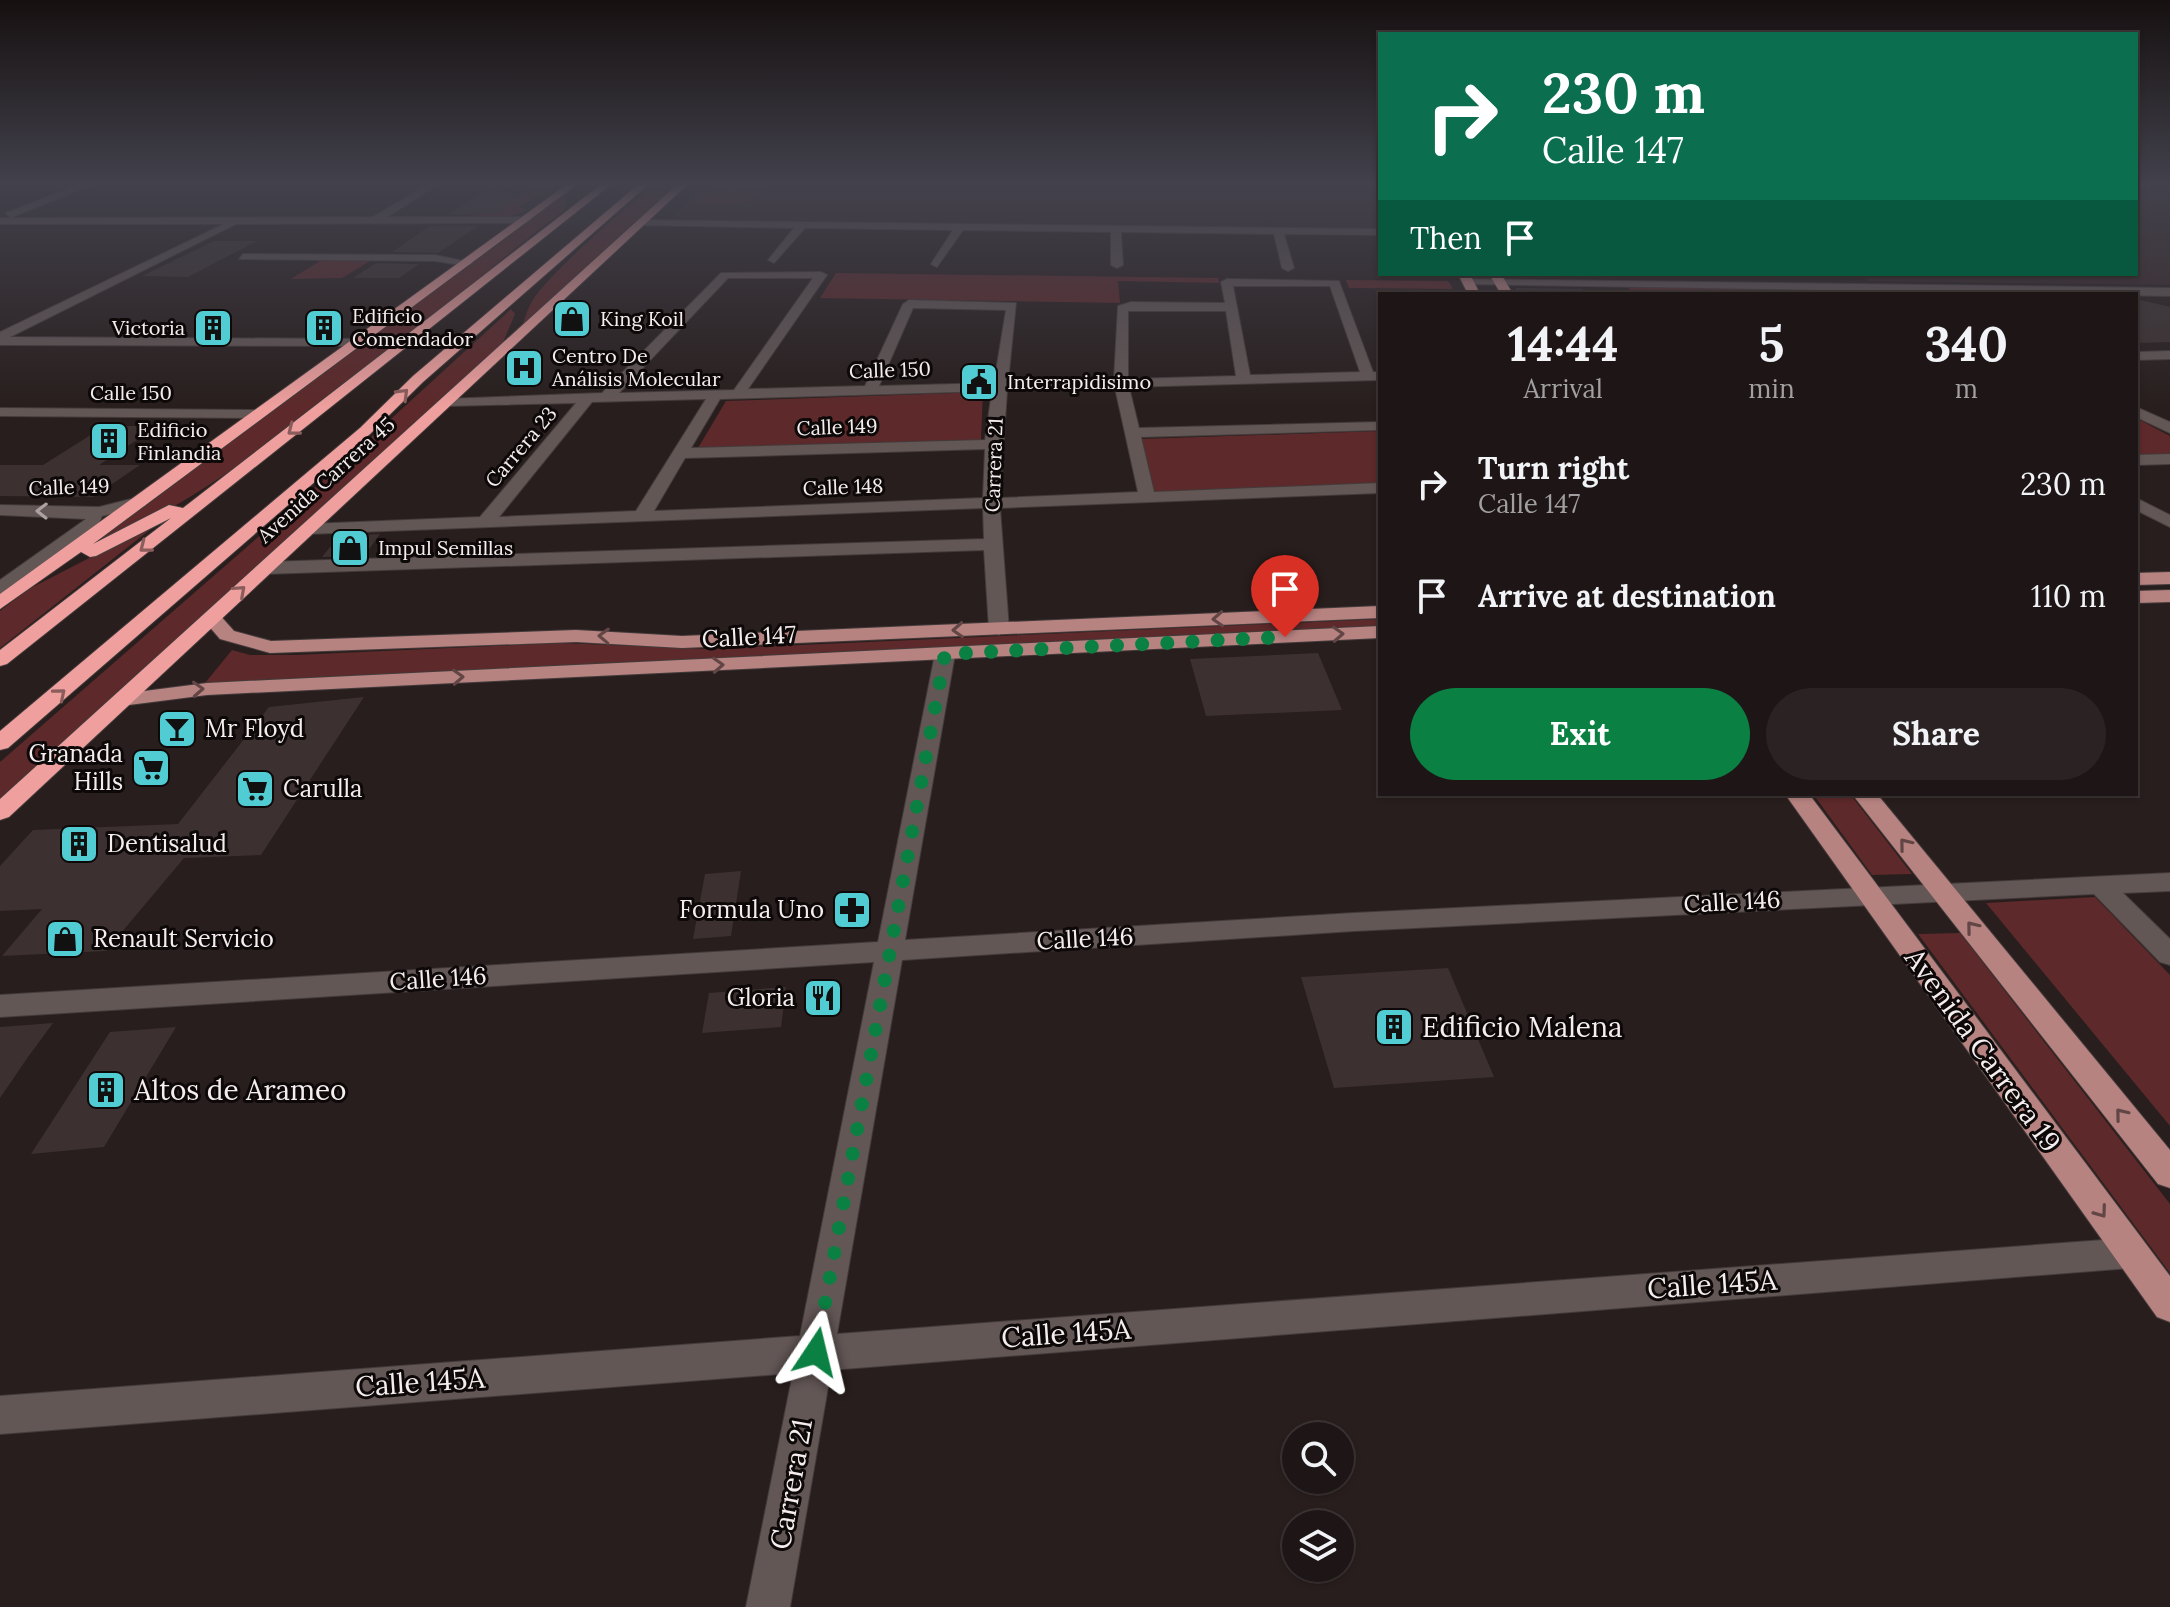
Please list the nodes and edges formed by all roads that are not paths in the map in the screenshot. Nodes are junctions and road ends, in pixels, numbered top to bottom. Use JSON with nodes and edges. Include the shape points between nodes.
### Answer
{"nodes":[{"id":1,"x":163,"y":258,"type":"edge"},
{"id":2,"x":435,"y":258,"type":"edge"},
{"id":3,"x":474,"y":258,"type":"edge"},
{"id":4,"x":514,"y":258,"type":"edge"},
{"id":5,"x":559,"y":258,"type":"edge"},
{"id":6,"x":604,"y":258,"type":"edge"},
{"id":7,"x":941,"y":258,"type":"edge"},
{"id":8,"x":1117,"y":258,"type":"edge"},
{"id":9,"x":1285,"y":258,"type":"edge"},
{"id":10,"x":467,"y":263,"type":"junction"},
{"id":11,"x":937,"y":264,"type":"dead end"},
{"id":12,"x":1117,"y":265,"type":"dead end"},
{"id":13,"x":1288,"y":268,"type":"dead end"},
{"id":14,"x":546,"y":269,"type":"junction"},
{"id":15,"x":1628,"y":276,"type":"edge"},
{"id":16,"x":1782,"y":276,"type":"edge"},
{"id":17,"x":1466,"y":278,"type":"edge"},
{"id":18,"x":1498,"y":278,"type":"edge"},
{"id":19,"x":1613,"y":284,"type":"junction"},
{"id":20,"x":1636,"y":284,"type":"junction"},
{"id":21,"x":1795,"y":286,"type":"junction"},
{"id":22,"x":1621,"y":292,"type":"edge"},
{"id":23,"x":2170,"y":292,"type":"edge"},
{"id":24,"x":1232,"y":307,"type":"junction"},
{"id":25,"x":0,"y":339,"type":"edge"},
{"id":26,"x":361,"y":342,"type":"junction"},
{"id":27,"x":510,"y":346,"type":"junction"},
{"id":28,"x":2170,"y":355,"type":"edge"},
{"id":29,"x":2141,"y":356,"type":"edge"},
{"id":30,"x":2170,"y":366,"type":"edge"},
{"id":31,"x":1374,"y":376,"type":"edge"},
{"id":32,"x":1244,"y":380,"type":"junction"},
{"id":33,"x":1121,"y":383,"type":"junction"},
{"id":34,"x":998,"y":386,"type":"junction"},
{"id":35,"x":870,"y":390,"type":"junction"},
{"id":36,"x":716,"y":394,"type":"junction"},
{"id":37,"x":738,"y":394,"type":"junction"},
{"id":38,"x":588,"y":398,"type":"junction"},
{"id":39,"x":606,"y":398,"type":"junction"},
{"id":40,"x":448,"y":402,"type":"junction"},
{"id":41,"x":0,"y":412,"type":"edge"},
{"id":42,"x":2138,"y":412,"type":"edge"},
{"id":43,"x":261,"y":414,"type":"junction"},
{"id":44,"x":1378,"y":426,"type":"edge"},
{"id":45,"x":2170,"y":428,"type":"edge"},
{"id":46,"x":1132,"y":433,"type":"junction"},
{"id":47,"x":993,"y":444,"type":"junction"},
{"id":48,"x":682,"y":453,"type":"junction"},
{"id":49,"x":2170,"y":459,"type":"edge"},
{"id":50,"x":2138,"y":460,"type":"edge"},
{"id":51,"x":228,"y":481,"type":"junction"},
{"id":52,"x":1378,"y":488,"type":"edge"},
{"id":53,"x":1147,"y":497,"type":"junction"},
{"id":54,"x":139,"y":502,"type":"junction"},
{"id":55,"x":992,"y":503,"type":"junction"},
{"id":56,"x":2138,"y":504,"type":"edge"},
{"id":57,"x":0,"y":510,"type":"edge"},
{"id":58,"x":92,"y":512,"type":"junction"},
{"id":59,"x":642,"y":516,"type":"junction"},
{"id":60,"x":485,"y":522,"type":"junction"},
{"id":61,"x":2170,"y":522,"type":"edge"},
{"id":62,"x":308,"y":529,"type":"junction"},
{"id":63,"x":993,"y":544,"type":"junction"},
{"id":64,"x":265,"y":568,"type":"junction"},
{"id":65,"x":2170,"y":578,"type":"edge"},
{"id":66,"x":2138,"y":579,"type":"edge"},
{"id":67,"x":3,"y":596,"type":"edge"},
{"id":68,"x":2170,"y":596,"type":"edge"},
{"id":69,"x":2138,"y":597,"type":"edge"},
{"id":70,"x":1378,"y":612,"type":"edge"},
{"id":71,"x":211,"y":617,"type":"junction"},
{"id":72,"x":999,"y":629,"type":"junction"},
{"id":73,"x":1378,"y":632,"type":"edge"},
{"id":74,"x":945,"y":654,"type":"junction"},
{"id":75,"x":0,"y":660,"type":"edge"},
{"id":76,"x":121,"y":700,"type":"junction"},
{"id":77,"x":0,"y":743,"type":"edge"},
{"id":78,"x":1798,"y":796,"type":"edge"},
{"id":79,"x":1866,"y":796,"type":"edge"},
{"id":80,"x":0,"y":812,"type":"edge"},
{"id":81,"x":2170,"y":882,"type":"edge"},
{"id":82,"x":2101,"y":886,"type":"junction"},
{"id":83,"x":1946,"y":895,"type":"junction"},
{"id":84,"x":1870,"y":896,"type":"junction"},
{"id":85,"x":888,"y":951,"type":"junction"},
{"id":86,"x":2170,"y":955,"type":"edge"},
{"id":87,"x":0,"y":1006,"type":"edge"},
{"id":88,"x":2170,"y":1174,"type":"edge"},
{"id":89,"x":2131,"y":1253,"type":"junction"},
{"id":90,"x":2170,"y":1305,"type":"edge"},
{"id":91,"x":816,"y":1352,"type":"junction"},
{"id":92,"x":0,"y":1415,"type":"edge"},
{"id":93,"x":768,"y":1607,"type":"edge"}],
"edges":[{"from":1,"to":25,"type":"street"},
{"from":2,"to":10,"type":"street"},
{"from":3,"to":10,"type":"highway"},
{"from":4,"to":51,"type":"highway","one_way":true},
{"from":5,"to":14,"type":"highway","name":"Avenida Carrera 45"},
{"from":6,"to":27,"type":"highway","name":"Avenida Carrera 45"},
{"from":7,"to":11,"type":"street"},
{"from":8,"to":12,"type":"street"},
{"from":9,"to":13,"type":"street"},
{"from":10,"to":26,"type":"highway"},
{"from":14,"to":27,"type":"highway","via":[[521,310]]},
{"from":77,"to":14,"type":"highway","name":"Avenida Carrera 45","one_way":true},
{"from":15,"to":20,"type":"street"},
{"from":16,"to":21,"type":"street"},
{"from":17,"to":18,"type":"street"},
{"from":18,"to":19,"type":"street"},
{"from":19,"to":20,"type":"street"},
{"from":19,"to":22,"type":"street"},
{"from":20,"to":21,"type":"street"},
{"from":21,"to":23,"type":"street"},
{"from":24,"to":31,"type":"street","via":[[1227,282],[1335,283]]},
{"from":24,"to":32,"type":"street"},
{"from":24,"to":33,"type":"street","via":[[1124,307]]},
{"from":25,"to":26,"type":"street"},
{"from":26,"to":43,"type":"highway"},
{"from":27,"to":40,"type":"highway","name":"Avenida Carrera 45"},
{"from":28,"to":29,"type":"street"},
{"from":29,"to":30,"type":"street"},
{"from":31,"to":32,"type":"street","name":"Calle 150"},
{"from":32,"to":33,"type":"street","name":"Calle 150"},
{"from":33,"to":34,"type":"street","name":"Calle 150"},
{"from":33,"to":46,"type":"street"},
{"from":34,"to":35,"type":"street","name":"Calle 150"},
{"from":34,"to":35,"type":"street","name":"Carrera 21","via":[[1013,308],[909,304]]},
{"from":34,"to":47,"type":"street","name":"Carrera 21"},
{"from":35,"to":37,"type":"street","name":"Calle 150"},
{"from":36,"to":37,"type":"street","name":"Calle 150"},
{"from":36,"to":39,"type":"street","name":"Calle 150"},
{"from":36,"to":48,"type":"street"},
{"from":37,"to":39,"type":"street","via":[[821,275],[725,275]]},
{"from":38,"to":39,"type":"street","name":"Calle 150"},
{"from":38,"to":40,"type":"street","name":"Calle 150"},
{"from":38,"to":60,"type":"street","name":"Carrera 23"},
{"from":40,"to":62,"type":"highway","name":"Avenida Carrera 45"},
{"from":41,"to":43,"type":"street","name":"Calle 150"},
{"from":42,"to":45,"type":"street"},
{"from":43,"to":54,"type":"highway"},
{"from":44,"to":46,"type":"street"},
{"from":46,"to":53,"type":"street"},
{"from":47,"to":48,"type":"street","name":"Calle 149"},
{"from":47,"to":55,"type":"street","name":"Carrera 21"},
{"from":48,"to":59,"type":"street"},
{"from":49,"to":50,"type":"street"},
{"from":51,"to":67,"type":"highway"},
{"from":51,"to":75,"type":"highway","one_way":true},
{"from":52,"to":53,"type":"street","name":"Calle 148"},
{"from":53,"to":55,"type":"street","name":"Calle 148"},
{"from":54,"to":58,"type":"street","name":"Calle 149"},
{"from":54,"to":67,"type":"highway"},
{"from":55,"to":59,"type":"street","name":"Calle 148"},
{"from":55,"to":63,"type":"street","name":"Carrera 21"},
{"from":56,"to":61,"type":"street"},
{"from":58,"to":57,"type":"street","name":"Calle 149","one_way":true},
{"from":58,"to":67,"type":"street","via":[[91,524]]},
{"from":59,"to":60,"type":"street","name":"Calle 148"},
{"from":60,"to":62,"type":"street","name":"Calle 148"},
{"from":62,"to":64,"type":"highway","name":"Avenida Carrera 45"},
{"from":63,"to":64,"type":"street"},
{"from":63,"to":72,"type":"street","name":"Carrera 21"},
{"from":71,"to":64,"type":"highway","name":"Avenida Carrera 45","one_way":true},
{"from":65,"to":66,"type":"main road"},
{"from":68,"to":69,"type":"main road"},
{"from":70,"to":72,"type":"main road","name":"Calle 147","one_way":true},
{"from":72,"to":71,"type":"main road","name":"Calle 147","one_way":true,"via":[[682,642],[576,636],[291,648],[240,640],[222,631]]},
{"from":71,"to":76,"type":"highway","name":"Avenida Carrera 45"},
{"from":74,"to":73,"type":"main road","name":"Calle 147","one_way":true},
{"from":76,"to":74,"type":"main road","name":"Calle 147","one_way":true,"via":[[194,689]]},
{"from":74,"to":85,"type":"street","name":"Carrera 21"},
{"from":76,"to":80,"type":"highway","name":"Avenida Carrera 45"},
{"from":78,"to":84,"type":"main road","name":"Avenida Carrera 19"},
{"from":83,"to":79,"type":"main road","one_way":true},
{"from":81,"to":82,"type":"street","name":"Calle 146"},
{"from":82,"to":83,"type":"street","name":"Calle 146"},
{"from":82,"to":86,"type":"street"},
{"from":83,"to":84,"type":"street","name":"Calle 146"},
{"from":88,"to":83,"type":"main road","one_way":true},
{"from":84,"to":85,"type":"street","name":"Calle 146"},
{"from":84,"to":89,"type":"main road","name":"Avenida Carrera 19","one_way":true},
{"from":85,"to":87,"type":"street","name":"Calle 146"},
{"from":85,"to":91,"type":"street","name":"Carrera 21"},
{"from":89,"to":90,"type":"main road","name":"Avenida Carrera 19"},
{"from":89,"to":91,"type":"street","name":"Calle 145A"},
{"from":91,"to":92,"type":"street","name":"Calle 145A"},
{"from":91,"to":93,"type":"street","name":"Carrera 21"}]}
